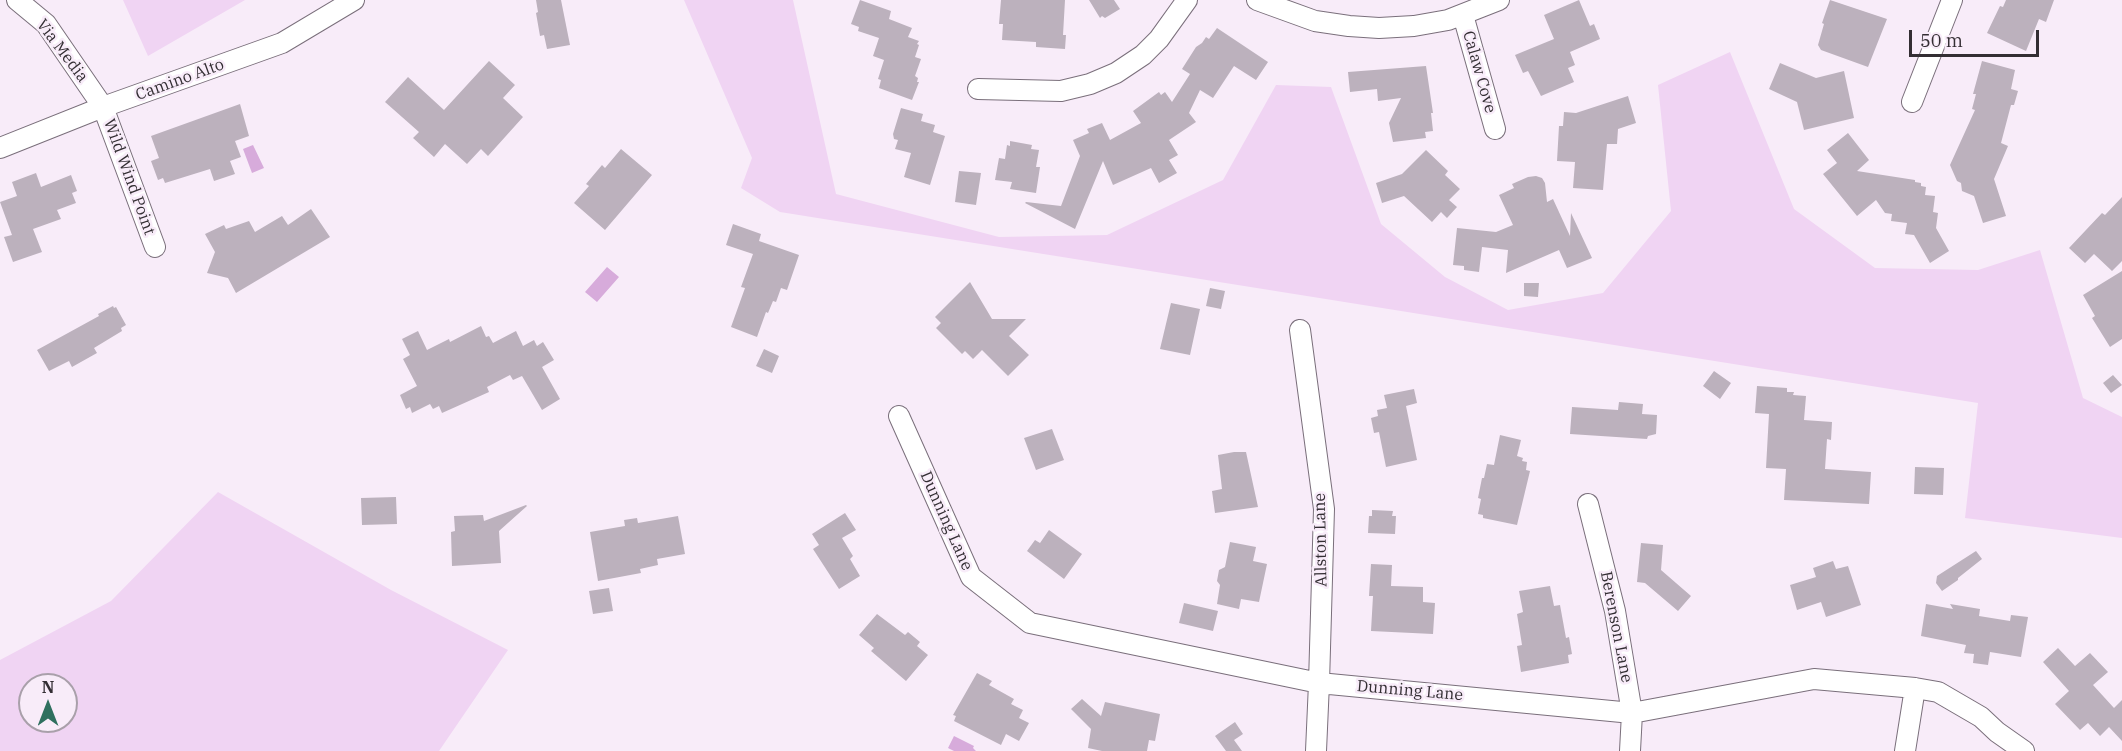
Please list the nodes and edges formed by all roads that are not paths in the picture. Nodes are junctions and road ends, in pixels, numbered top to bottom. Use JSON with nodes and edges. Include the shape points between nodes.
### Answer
{"nodes":[{"id":1,"x":16,"y":0,"type":"edge"},
{"id":2,"x":354,"y":0,"type":"edge"},
{"id":3,"x":1187,"y":0,"type":"edge"},
{"id":4,"x":1257,"y":0,"type":"edge"},
{"id":5,"x":1499,"y":0,"type":"edge"},
{"id":6,"x":1952,"y":0,"type":"edge"},
{"id":7,"x":1463,"y":15,"type":"junction"},
{"id":8,"x":978,"y":88,"type":"dead end"},
{"id":9,"x":1912,"y":102,"type":"dead end"},
{"id":10,"x":103,"y":107,"type":"junction"},
{"id":11,"x":1495,"y":129,"type":"dead end"},
{"id":12,"x":0,"y":148,"type":"edge"},
{"id":13,"x":155,"y":247,"type":"dead end"},
{"id":14,"x":1300,"y":330,"type":"dead end"},
{"id":15,"x":899,"y":416,"type":"dead end"},
{"id":16,"x":1588,"y":504,"type":"dead end"},
{"id":17,"x":1320,"y":683,"type":"junction"},
{"id":18,"x":1916,"y":688,"type":"junction"},
{"id":19,"x":1632,"y":712,"type":"junction"},
{"id":20,"x":1316,"y":751,"type":"edge"},
{"id":21,"x":1630,"y":751,"type":"edge"},
{"id":22,"x":1905,"y":751,"type":"edge"},
{"id":23,"x":2024,"y":751,"type":"edge"}],
"edges":[{"from":1,"to":10,"type":"street","name":"Via Media","via":[[46,24]]},
{"from":2,"to":10,"type":"street","name":"Camino Alto","via":[[282,43]]},
{"from":3,"to":8,"type":"street","via":[[1159,39],[1116,74],[1060,91]]},
{"from":4,"to":7,"type":"street","via":[[1315,21],[1349,26],[1414,26]]},
{"from":5,"to":7,"type":"street"},
{"from":6,"to":9,"type":"street"},
{"from":7,"to":11,"type":"street","name":"Calaw Cove"},
{"from":10,"to":12,"type":"street","name":"Camino Alto"},
{"from":10,"to":13,"type":"street","name":"Wild Wind Point"},
{"from":14,"to":17,"type":"street","name":"Allston Lane","via":[[1323,509]]},
{"from":15,"to":17,"type":"street","name":"Dunning Lane","via":[[971,577],[1030,623]]},
{"from":16,"to":19,"type":"street","name":"Berenson Lane","via":[[1616,611]]},
{"from":17,"to":19,"type":"street","name":"Dunning Lane"},
{"from":17,"to":20,"type":"street","name":"Allston Lane"},
{"from":18,"to":19,"type":"street","name":"Dunning Lane","via":[[1814,679]]},
{"from":18,"to":22,"type":"street"},
{"from":18,"to":23,"type":"street","name":"Dunning Lane","via":[[1938,692],[1981,717]]},
{"from":19,"to":21,"type":"street","name":"Berenson Lane"}]}
